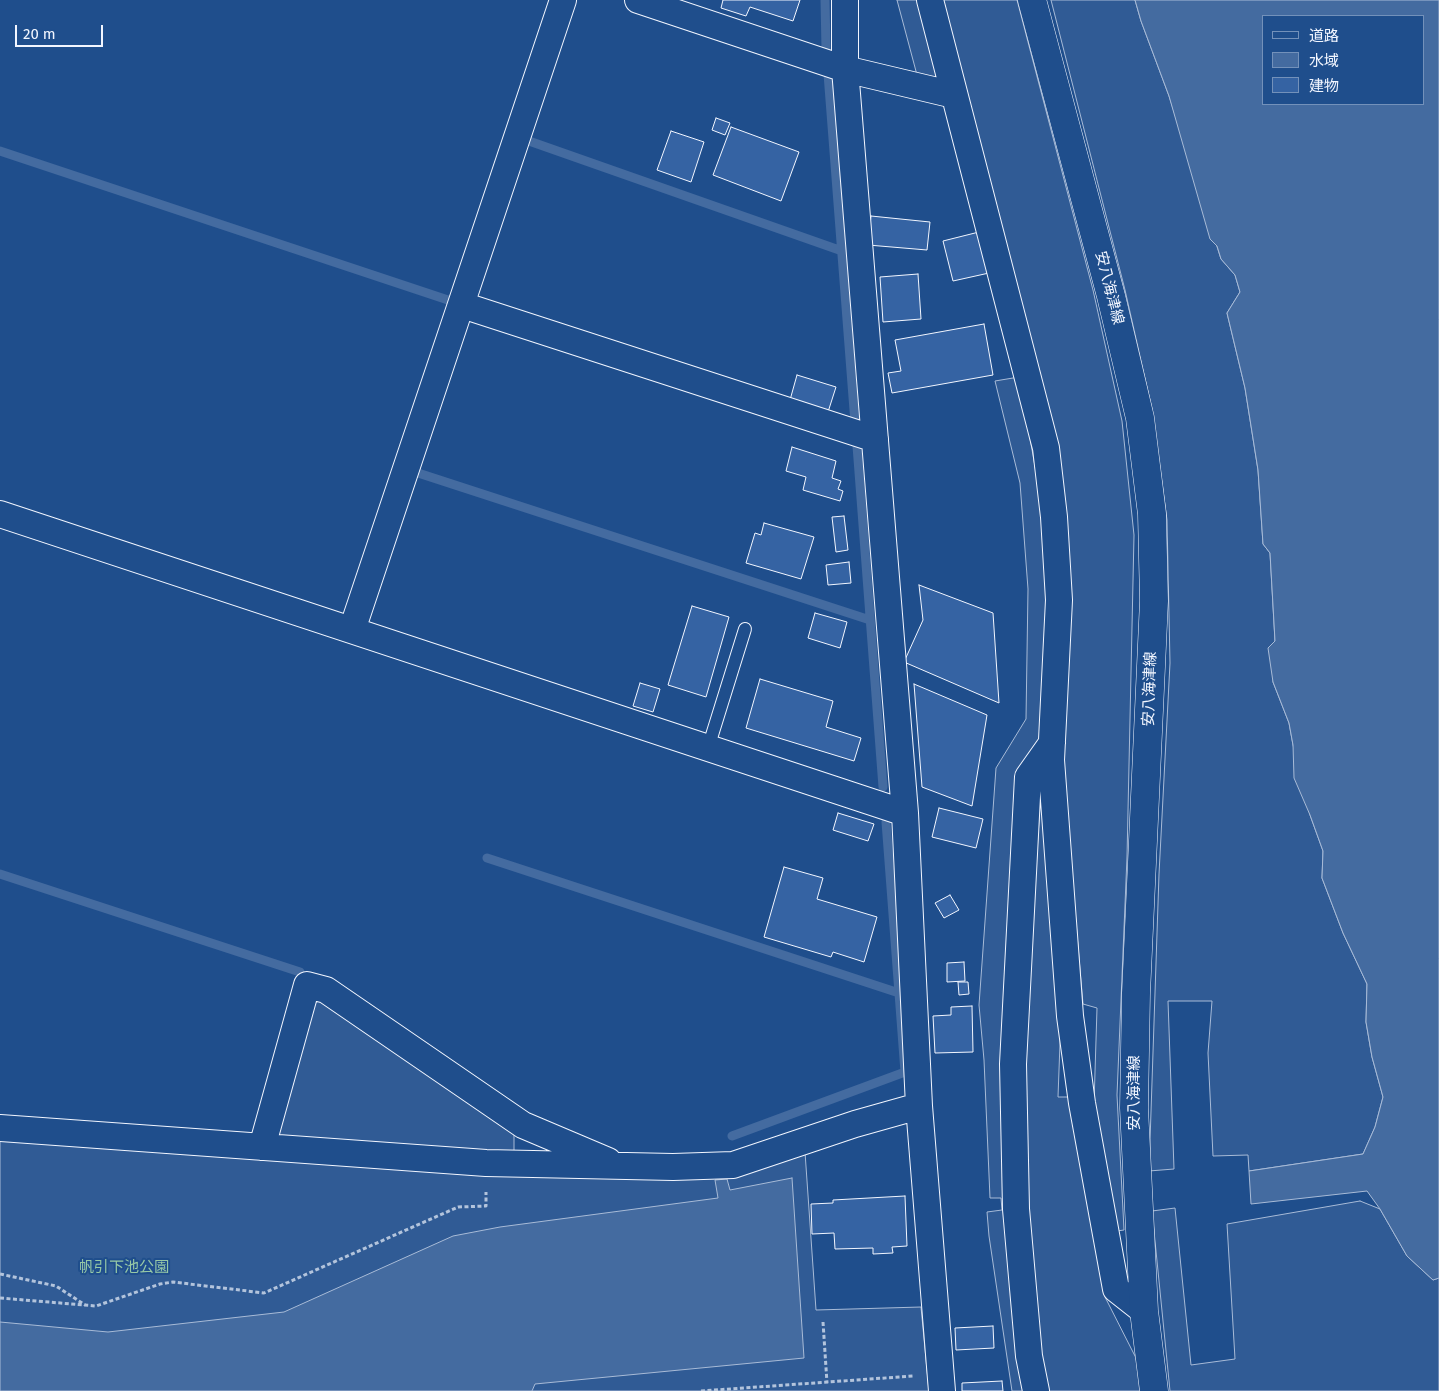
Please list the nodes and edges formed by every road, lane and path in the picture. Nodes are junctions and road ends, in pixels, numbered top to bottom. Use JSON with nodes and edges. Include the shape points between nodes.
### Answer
{"nodes":[{"id":1,"x":563,"y":0,"type":"edge"},
{"id":2,"x":638,"y":0,"type":"edge"},
{"id":3,"x":845,"y":0,"type":"edge"},
{"id":4,"x":930,"y":0,"type":"edge"},
{"id":5,"x":1032,"y":0,"type":"edge"},
{"id":6,"x":845,"y":68,"type":"junction"},
{"id":7,"x":954,"y":95,"type":"junction"},
{"id":8,"x":462,"y":305,"type":"junction"},
{"id":9,"x":875,"y":439,"type":"junction"},
{"id":10,"x":0,"y":514,"type":"edge"},
{"id":11,"x":745,"y":629,"type":"dead end"},
{"id":12,"x":352,"y":630,"type":"junction"},
{"id":13,"x":1052,"y":743,"type":"junction"},
{"id":14,"x":708,"y":748,"type":"junction"},
{"id":15,"x":905,"y":813,"type":"junction"},
{"id":16,"x":919,"y":1106,"type":"junction"},
{"id":17,"x":0,"y":1128,"type":"edge"},
{"id":18,"x":262,"y":1147,"type":"junction"},
{"id":19,"x":486,"y":1163,"type":"junction"},
{"id":20,"x":619,"y":1166,"type":"junction"},
{"id":21,"x":0,"y":1274,"type":"edge"},
{"id":22,"x":0,"y":1298,"type":"edge"},
{"id":23,"x":85,"y":1305,"type":"junction"},
{"id":24,"x":1144,"y":1310,"type":"junction"},
{"id":25,"x":823,"y":1322,"type":"dead end"},
{"id":26,"x":827,"y":1383,"type":"junction"},
{"id":27,"x":942,"y":1383,"type":"edge"},
{"id":28,"x":701,"y":1391,"type":"edge"},
{"id":29,"x":1036,"y":1391,"type":"edge"},
{"id":30,"x":1154,"y":1391,"type":"edge"}],
"edges":[{"from":1,"to":8,"type":"street"},
{"from":2,"to":6,"type":"street"},
{"from":3,"to":6,"type":"street"},
{"from":4,"to":7,"type":"street"},
{"from":5,"to":24,"type":"main road","name":"安八海津線","via":[[1140,418],[1152,514],[1154,601],[1136,993],[1134,1108]]},
{"from":6,"to":7,"type":"street"},
{"from":6,"to":9,"type":"street"},
{"from":7,"to":13,"type":"street","via":[[1046,448],[1059,600]]},
{"from":8,"to":9,"type":"street"},
{"from":8,"to":12,"type":"street"},
{"from":9,"to":15,"type":"street"},
{"from":10,"to":12,"type":"street"},
{"from":11,"to":14,"type":"lane"},
{"from":12,"to":14,"type":"street"},
{"from":13,"to":24,"type":"street","via":[[1070,1016],[1082,1103],[1116,1289]]},
{"from":13,"to":29,"type":"street","via":[[1028,777],[1013,1064],[1016,1209],[1029,1356]]},
{"from":14,"to":15,"type":"street"},
{"from":15,"to":16,"type":"street"},
{"from":16,"to":20,"type":"street","via":[[733,1165]]},
{"from":16,"to":27,"type":"street"},
{"from":17,"to":18,"type":"street"},
{"from":18,"to":19,"type":"street"},
{"from":18,"to":20,"type":"street","via":[[307,984],[326,990],[523,1125]]},
{"from":19,"to":20,"type":"street"},
{"from":19,"to":23,"type":"path","via":[[486,1206],[458,1207],[264,1293],[173,1282],[96,1306]]},
{"from":21,"to":23,"type":"path","via":[[56,1286]]},
{"from":22,"to":23,"type":"path"},
{"from":24,"to":30,"type":"main road","name":"安八海津線"},
{"from":25,"to":26,"type":"path"},
{"from":26,"to":27,"type":"path"},
{"from":26,"to":28,"type":"path"}]}
